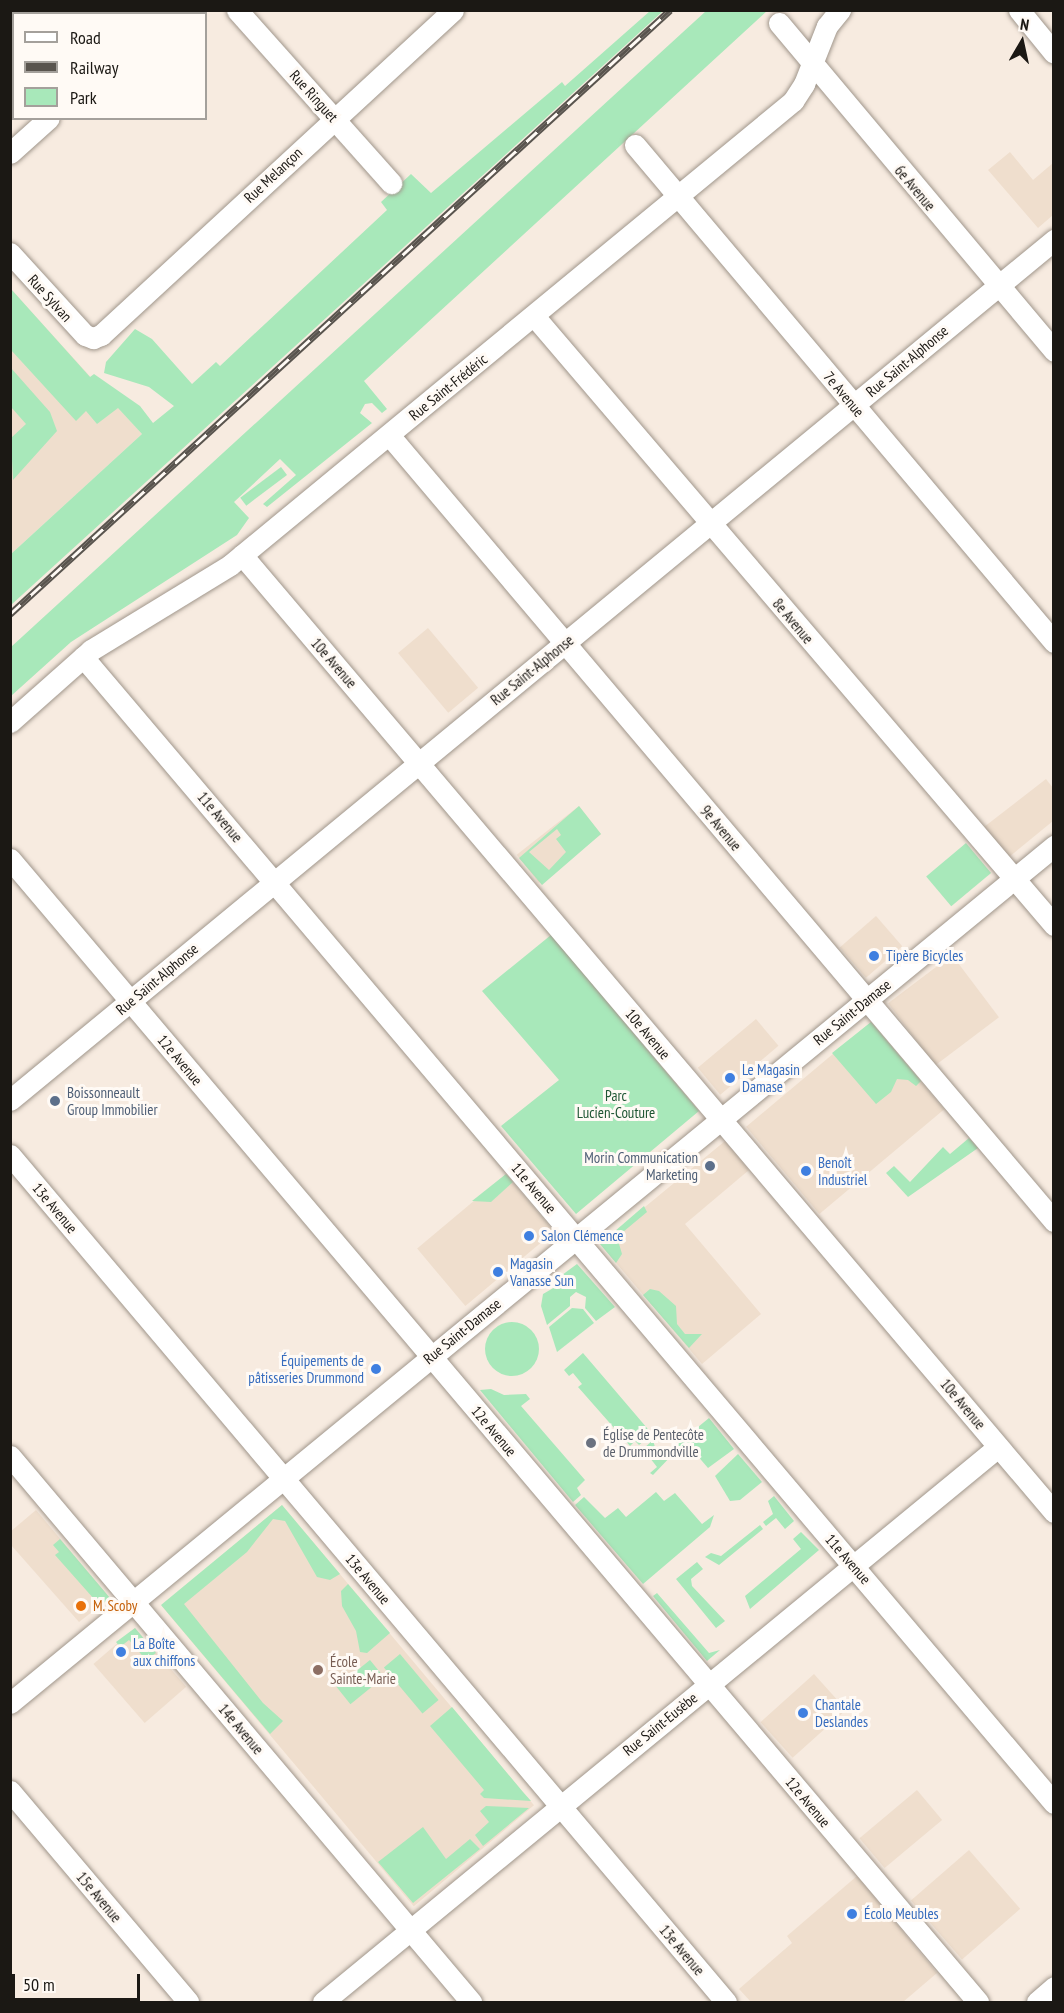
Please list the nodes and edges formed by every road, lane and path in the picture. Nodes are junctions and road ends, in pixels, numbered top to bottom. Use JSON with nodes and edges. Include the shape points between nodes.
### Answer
{"nodes":[{"id":1,"x":237,"y":10,"type":"edge"},
{"id":2,"x":453,"y":10,"type":"edge"},
{"id":3,"x":840,"y":10,"type":"edge"},
{"id":4,"x":1019,"y":10,"type":"edge"},
{"id":5,"x":779,"y":23,"type":"dead end"},
{"id":6,"x":1053,"y":53,"type":"edge"},
{"id":7,"x":812,"y":63,"type":"junction"},
{"id":8,"x":334,"y":118,"type":"junction"},
{"id":9,"x":47,"y":120,"type":"edge"},
{"id":10,"x":635,"y":145,"type":"dead end"},
{"id":11,"x":10,"y":153,"type":"edge"},
{"id":12,"x":391,"y":183,"type":"dead end"},
{"id":13,"x":675,"y":196,"type":"junction"},
{"id":14,"x":1053,"y":240,"type":"edge"},
{"id":15,"x":10,"y":254,"type":"edge"},
{"id":16,"x":997,"y":285,"type":"junction"},
{"id":17,"x":534,"y":316,"type":"junction"},
{"id":18,"x":93,"y":338,"type":"joint"},
{"id":19,"x":1053,"y":351,"type":"edge"},
{"id":20,"x":853,"y":406,"type":"junction"},
{"id":21,"x":389,"y":435,"type":"junction"},
{"id":22,"x":710,"y":523,"type":"junction"},
{"id":23,"x":242,"y":555,"type":"junction"},
{"id":24,"x":1053,"y":642,"type":"edge"},
{"id":25,"x":565,"y":644,"type":"junction"},
{"id":26,"x":83,"y":657,"type":"junction"},
{"id":27,"x":10,"y":722,"type":"edge"},
{"id":28,"x":419,"y":762,"type":"junction"},
{"id":29,"x":1053,"y":846,"type":"edge"},
{"id":30,"x":10,"y":859,"type":"edge"},
{"id":31,"x":1012,"y":879,"type":"junction"},
{"id":32,"x":274,"y":881,"type":"junction"},
{"id":33,"x":1053,"y":925,"type":"edge"},
{"id":34,"x":867,"y":1000,"type":"junction"},
{"id":35,"x":130,"y":1002,"type":"junction"},
{"id":36,"x":10,"y":1100,"type":"edge"},
{"id":37,"x":720,"y":1118,"type":"junction"},
{"id":38,"x":10,"y":1155,"type":"edge"},
{"id":39,"x":1053,"y":1221,"type":"edge"},
{"id":40,"x":576,"y":1238,"type":"junction"},
{"id":41,"x":431,"y":1356,"type":"junction"},
{"id":42,"x":998,"y":1447,"type":"junction"},
{"id":43,"x":10,"y":1456,"type":"edge"},
{"id":44,"x":283,"y":1478,"type":"junction"},
{"id":45,"x":1053,"y":1512,"type":"edge"},
{"id":46,"x":854,"y":1567,"type":"junction"},
{"id":47,"x":134,"y":1602,"type":"junction"},
{"id":48,"x":709,"y":1684,"type":"junction"},
{"id":49,"x":10,"y":1703,"type":"edge"},
{"id":50,"x":10,"y":1791,"type":"edge"},
{"id":51,"x":1053,"y":1803,"type":"edge"},
{"id":52,"x":561,"y":1806,"type":"junction"},
{"id":53,"x":410,"y":1930,"type":"junction"},
{"id":54,"x":1053,"y":1988,"type":"edge"},
{"id":55,"x":188,"y":2002,"type":"edge"},
{"id":56,"x":323,"y":2002,"type":"edge"},
{"id":57,"x":471,"y":2002,"type":"edge"},
{"id":58,"x":726,"y":2002,"type":"edge"},
{"id":59,"x":978,"y":2002,"type":"edge"},
{"id":60,"x":1037,"y":2002,"type":"edge"}],
"edges":[{"from":1,"to":8,"type":"street","name":"Rue Ringuet"},
{"from":2,"to":8,"type":"street","name":"Rue Melançon"},
{"from":3,"to":7,"type":"street","name":"Rue Saint-Frédéric","via":[[827,26]]},
{"from":4,"to":6,"type":"street"},
{"from":5,"to":7,"type":"street","name":"6e Avenue"},
{"from":7,"to":13,"type":"street","name":"Rue Saint-Frédéric","via":[[793,100]]},
{"from":7,"to":16,"type":"street","name":"6e Avenue"},
{"from":8,"to":12,"type":"street","name":"Rue Ringuet"},
{"from":8,"to":18,"type":"street","name":"Rue Melançon"},
{"from":9,"to":11,"type":"street"},
{"from":10,"to":13,"type":"street","name":"7e Avenue"},
{"from":13,"to":17,"type":"street","name":"Rue Saint-Frédéric"},
{"from":13,"to":20,"type":"street","name":"7e Avenue"},
{"from":14,"to":16,"type":"street","name":"Rue Saint-Alphonse"},
{"from":15,"to":18,"type":"street","name":"Rue Sylvan","via":[[70,321]]},
{"from":16,"to":19,"type":"street","name":"6e Avenue"},
{"from":16,"to":20,"type":"street","name":"Rue Saint-Alphonse"},
{"from":17,"to":21,"type":"street","name":"Rue Saint-Frédéric"},
{"from":17,"to":22,"type":"street","name":"8e Avenue"},
{"from":20,"to":22,"type":"street","name":"Rue Saint-Alphonse"},
{"from":20,"to":24,"type":"street","name":"7e Avenue"},
{"from":21,"to":23,"type":"street","name":"Rue Saint-Frédéric"},
{"from":21,"to":25,"type":"street","name":"9e Avenue"},
{"from":22,"to":25,"type":"street","name":"Rue Saint-Alphonse"},
{"from":22,"to":31,"type":"street","name":"8e Avenue"},
{"from":23,"to":26,"type":"street","name":"Rue Saint-Frédéric"},
{"from":23,"to":28,"type":"street","name":"10e Avenue"},
{"from":25,"to":28,"type":"street","name":"Rue Saint-Alphonse"},
{"from":25,"to":34,"type":"street","name":"9e Avenue"},
{"from":26,"to":27,"type":"street","name":"Rue Saint-Frédéric"},
{"from":26,"to":32,"type":"street","name":"11e Avenue"},
{"from":28,"to":32,"type":"street","name":"Rue Saint-Alphonse"},
{"from":28,"to":37,"type":"street","name":"10e Avenue"},
{"from":29,"to":31,"type":"street","name":"Rue Saint-Damase"},
{"from":30,"to":35,"type":"street","name":"12e Avenue"},
{"from":31,"to":33,"type":"street","name":"8e Avenue"},
{"from":31,"to":34,"type":"street","name":"Rue Saint-Damase"},
{"from":32,"to":35,"type":"street","name":"Rue Saint-Alphonse"},
{"from":32,"to":40,"type":"street","name":"11e Avenue"},
{"from":34,"to":37,"type":"street","name":"Rue Saint-Damase"},
{"from":34,"to":39,"type":"street","name":"9e Avenue"},
{"from":35,"to":36,"type":"street","name":"Rue Saint-Alphonse"},
{"from":35,"to":41,"type":"street","name":"12e Avenue"},
{"from":37,"to":40,"type":"street","name":"Rue Saint-Damase"},
{"from":37,"to":42,"type":"street","name":"10e Avenue"},
{"from":38,"to":44,"type":"street","name":"13e Avenue"},
{"from":40,"to":41,"type":"street","name":"Rue Saint-Damase"},
{"from":40,"to":46,"type":"street","name":"11e Avenue"},
{"from":41,"to":44,"type":"street","name":"Rue Saint-Damase"},
{"from":41,"to":48,"type":"street","name":"12e Avenue"},
{"from":42,"to":45,"type":"street","name":"10e Avenue"},
{"from":42,"to":46,"type":"street","name":"Rue Saint-Eusèbe"},
{"from":43,"to":47,"type":"street","name":"14e Avenue"},
{"from":44,"to":47,"type":"street","name":"Rue Saint-Damase"},
{"from":44,"to":52,"type":"street","name":"13e Avenue"},
{"from":46,"to":48,"type":"street","name":"Rue Saint-Eusèbe"},
{"from":46,"to":51,"type":"street","name":"11e Avenue"},
{"from":47,"to":49,"type":"street","name":"Rue Saint-Damase"},
{"from":47,"to":53,"type":"street","name":"14e Avenue"},
{"from":48,"to":52,"type":"street","name":"Rue Saint-Eusèbe"},
{"from":48,"to":59,"type":"street","name":"12e Avenue"},
{"from":50,"to":55,"type":"street","name":"15e Avenue"},
{"from":52,"to":53,"type":"street","name":"Rue Saint-Eusèbe"},
{"from":52,"to":58,"type":"street","name":"13e Avenue"},
{"from":53,"to":56,"type":"street","name":"Rue Saint-Eusèbe"},
{"from":53,"to":57,"type":"street","name":"14e Avenue"},
{"from":54,"to":60,"type":"street"}]}
